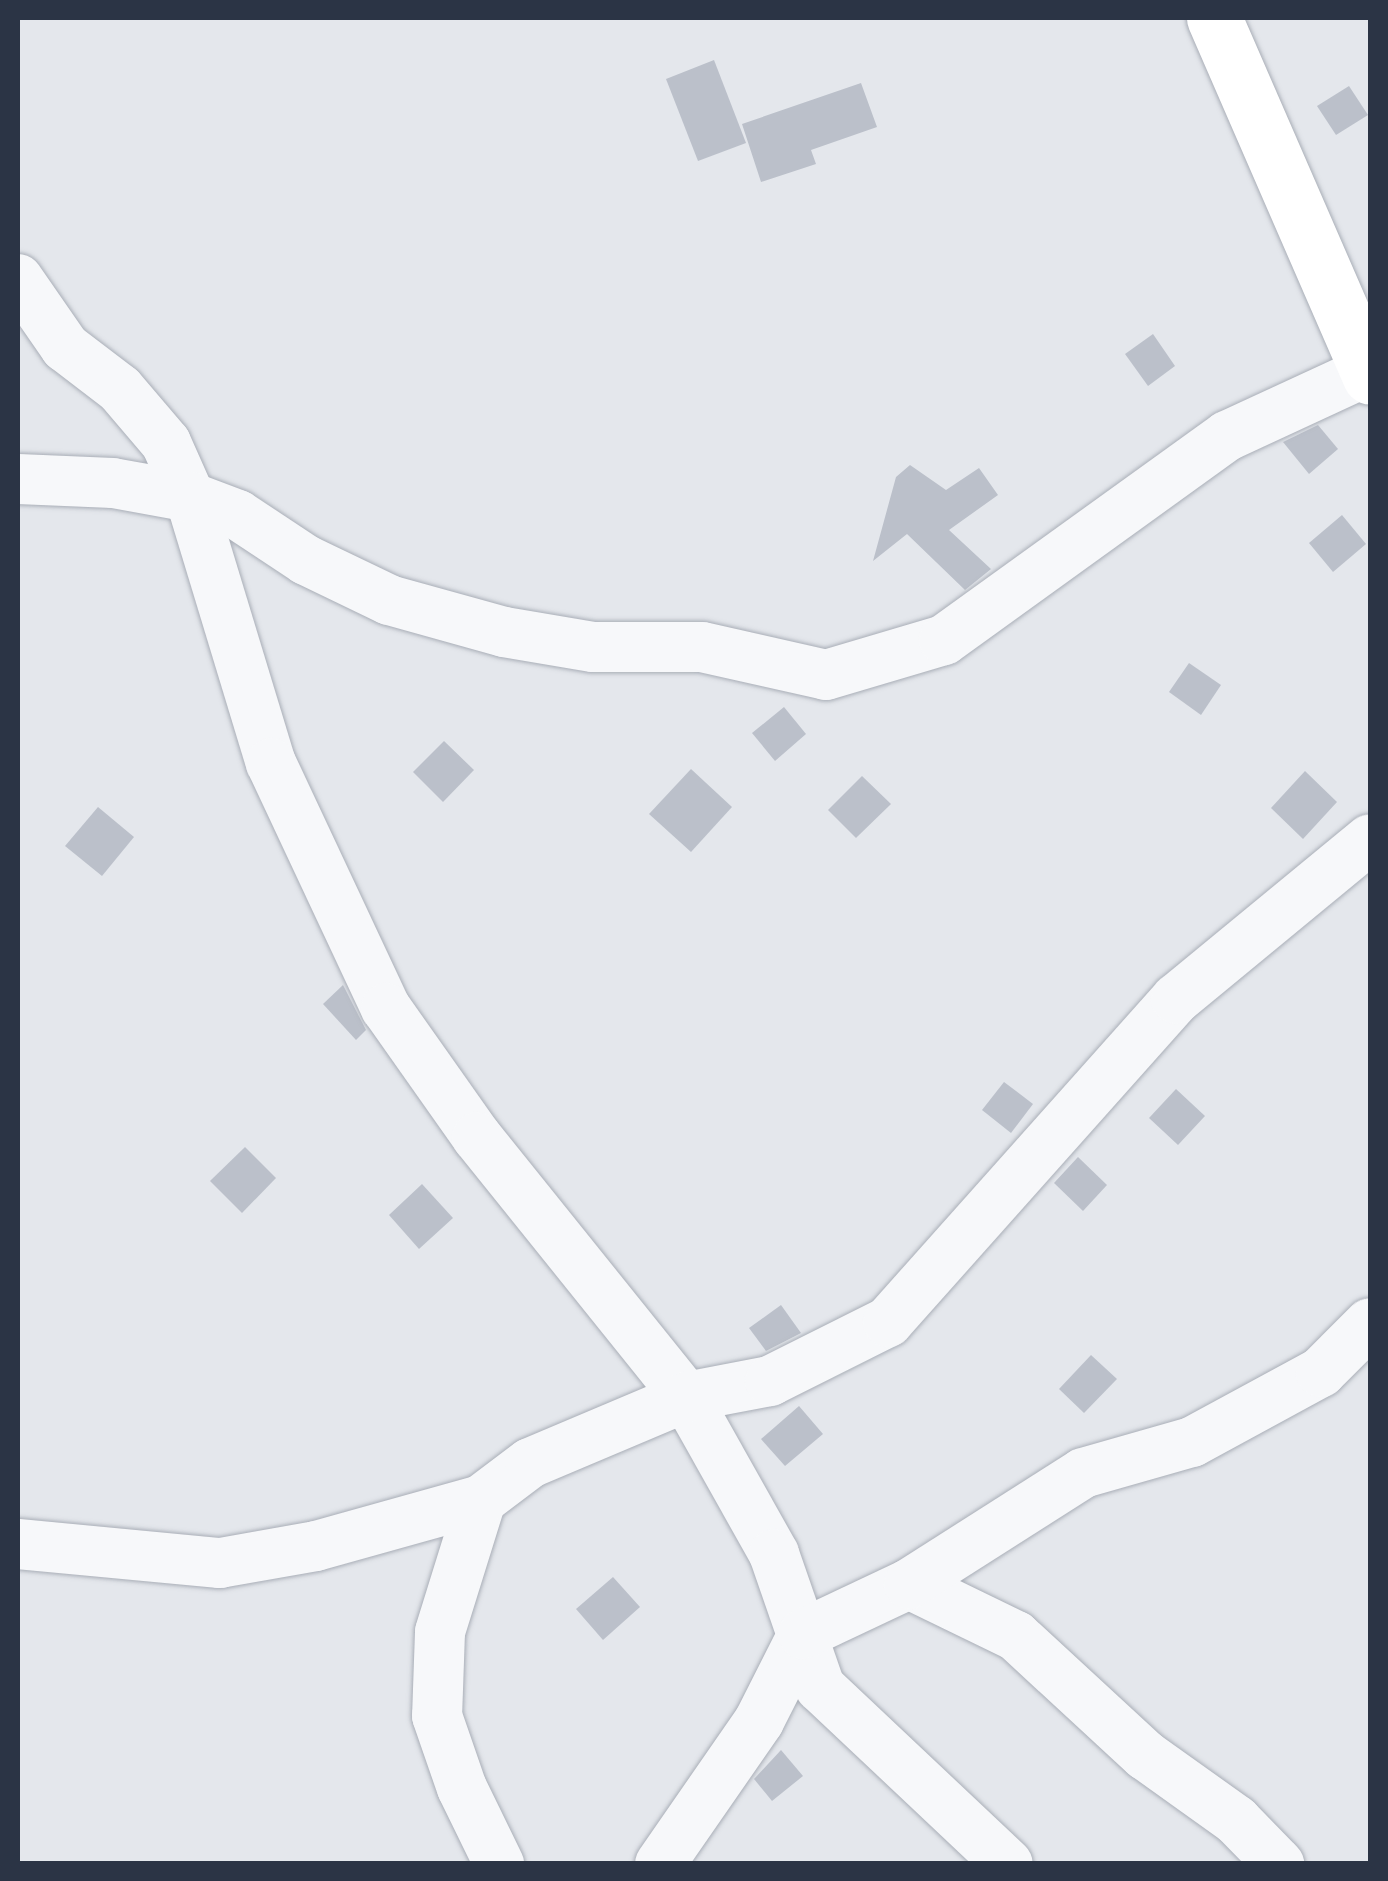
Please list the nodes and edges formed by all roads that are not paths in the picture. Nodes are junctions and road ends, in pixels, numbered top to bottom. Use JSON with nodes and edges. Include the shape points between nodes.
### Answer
{"nodes":[{"id":1,"x":1214,"y":18,"type":"edge"},
{"id":2,"x":18,"y":279,"type":"edge"},
{"id":3,"x":1369,"y":373,"type":"edge"},
{"id":4,"x":18,"y":479,"type":"edge"},
{"id":5,"x":190,"y":497,"type":"junction"},
{"id":6,"x":1370,"y":839,"type":"edge"},
{"id":7,"x":1370,"y":1322,"type":"edge"},
{"id":8,"x":686,"y":1397,"type":"junction"},
{"id":9,"x":481,"y":1500,"type":"junction"},
{"id":10,"x":18,"y":1544,"type":"edge"},
{"id":11,"x":909,"y":1584,"type":"junction"},
{"id":12,"x":803,"y":1634,"type":"junction"},
{"id":13,"x":500,"y":1864,"type":"edge"},
{"id":14,"x":660,"y":1864,"type":"edge"},
{"id":15,"x":1008,"y":1864,"type":"edge"},
{"id":16,"x":1279,"y":1864,"type":"edge"}],
"edges":[{"from":1,"to":3,"type":"street"},
{"from":2,"to":5,"type":"street","via":[[64,347],[120,388],[166,443]]},
{"from":3,"to":5,"type":"street","via":[[1227,436],[944,640],[826,675],[702,648],[593,647],[504,632],[390,600],[306,560],[238,515]]},
{"from":4,"to":5,"type":"street","via":[[112,482]]},
{"from":5,"to":8,"type":"street","via":[[271,764],[386,1008],[477,1137]]},
{"from":6,"to":8,"type":"street","via":[[1176,998],[888,1322],[770,1381]]},
{"from":7,"to":11,"type":"street","via":[[1322,1372],[1192,1442],[1083,1474]]},
{"from":8,"to":9,"type":"street","via":[[530,1463]]},
{"from":8,"to":12,"type":"street","via":[[774,1554]]},
{"from":9,"to":10,"type":"street","via":[[316,1546],[220,1563]]},
{"from":9,"to":13,"type":"street","via":[[440,1632],[437,1716],[462,1788]]},
{"from":11,"to":12,"type":"street"},
{"from":11,"to":16,"type":"street","via":[[1016,1636],[1144,1755],[1236,1820]]},
{"from":12,"to":14,"type":"street","via":[[749,1737]]},
{"from":12,"to":15,"type":"street","via":[[820,1687]]}]}
